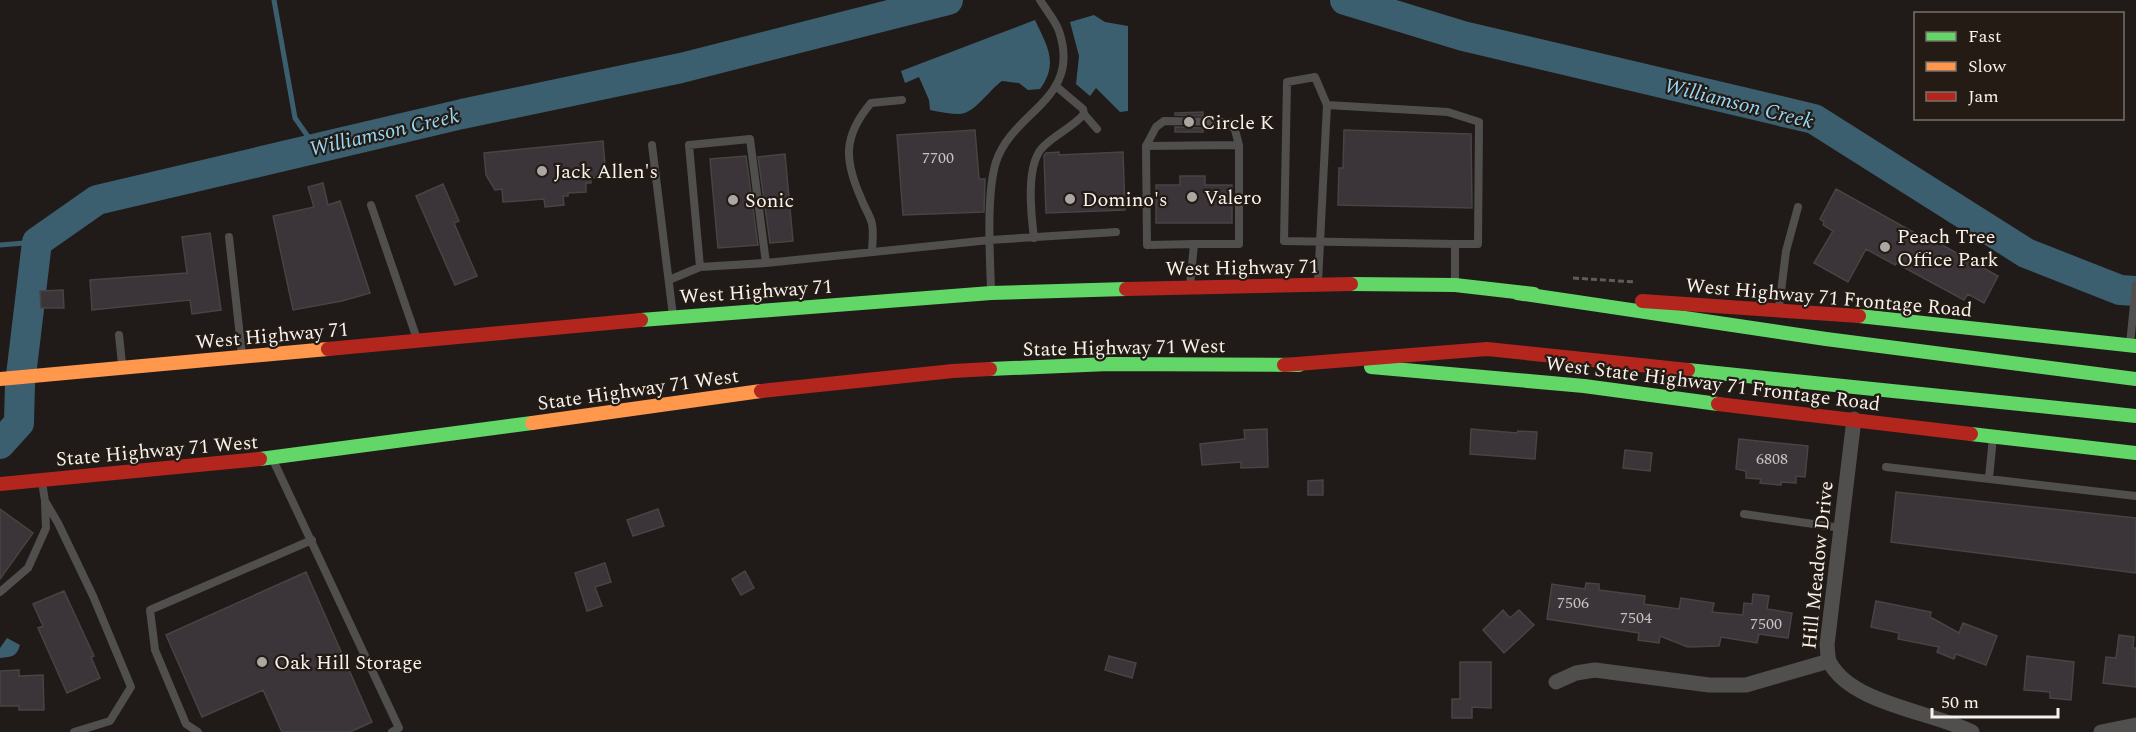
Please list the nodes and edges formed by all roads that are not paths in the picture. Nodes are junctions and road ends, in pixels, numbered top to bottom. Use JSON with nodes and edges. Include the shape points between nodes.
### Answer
{"nodes":[{"id":1,"x":1040,"y":0,"type":"edge"},
{"id":2,"x":1057,"y":87,"type":"junction"},
{"id":3,"x":903,"y":100,"type":"dead end"},
{"id":4,"x":1327,"y":105,"type":"junction"},
{"id":5,"x":1084,"y":114,"type":"junction"},
{"id":6,"x":1097,"y":129,"type":"dead end"},
{"id":7,"x":652,"y":145,"type":"dead end"},
{"id":8,"x":1239,"y":145,"type":"junction"},
{"id":9,"x":1146,"y":146,"type":"junction"},
{"id":10,"x":371,"y":205,"type":"dead end"},
{"id":11,"x":1798,"y":207,"type":"dead end"},
{"id":12,"x":1116,"y":232,"type":"dead end"},
{"id":13,"x":229,"y":237,"type":"dead end"},
{"id":14,"x":1034,"y":237,"type":"junction"},
{"id":15,"x":990,"y":240,"type":"junction"},
{"id":16,"x":1319,"y":242,"type":"junction"},
{"id":17,"x":1194,"y":244,"type":"junction"},
{"id":18,"x":1455,"y":244,"type":"junction"},
{"id":19,"x":872,"y":252,"type":"junction"},
{"id":20,"x":766,"y":263,"type":"junction"},
{"id":21,"x":700,"y":267,"type":"junction"},
{"id":22,"x":669,"y":280,"type":"junction"},
{"id":23,"x":1318,"y":284,"type":"junction"},
{"id":24,"x":1455,"y":285,"type":"junction"},
{"id":25,"x":2136,"y":285,"type":"edge"},
{"id":26,"x":1190,"y":287,"type":"junction"},
{"id":27,"x":991,"y":293,"type":"junction"},
{"id":28,"x":1517,"y":293,"type":"junction"},
{"id":29,"x":1779,"y":310,"type":"junction"},
{"id":30,"x":2135,"y":311,"type":"edge"},
{"id":31,"x":673,"y":317,"type":"junction"},
{"id":32,"x":119,"y":335,"type":"dead end"},
{"id":33,"x":417,"y":341,"type":"junction"},
{"id":34,"x":2133,"y":345,"type":"edge"},
{"id":35,"x":242,"y":357,"type":"junction"},
{"id":36,"x":1284,"y":364,"type":"junction"},
{"id":37,"x":123,"y":369,"type":"junction"},
{"id":38,"x":2136,"y":378,"type":"edge"},
{"id":39,"x":0,"y":379,"type":"edge"},
{"id":40,"x":2136,"y":416,"type":"edge"},
{"id":41,"x":1854,"y":419,"type":"junction"},
{"id":42,"x":1993,"y":436,"type":"junction"},
{"id":43,"x":2136,"y":453,"type":"edge"},
{"id":44,"x":273,"y":458,"type":"junction"},
{"id":45,"x":1886,"y":467,"type":"dead end"},
{"id":46,"x":1989,"y":478,"type":"junction"},
{"id":47,"x":42,"y":480,"type":"junction"},
{"id":48,"x":0,"y":484,"type":"edge"},
{"id":49,"x":2136,"y":495,"type":"edge"},
{"id":50,"x":45,"y":501,"type":"junction"},
{"id":51,"x":1744,"y":514,"type":"dead end"},
{"id":52,"x":1841,"y":528,"type":"junction"},
{"id":53,"x":312,"y":540,"type":"junction"},
{"id":54,"x":0,"y":592,"type":"edge"},
{"id":55,"x":1829,"y":661,"type":"junction"},
{"id":56,"x":1556,"y":682,"type":"dead end"},
{"id":57,"x":2136,"y":725,"type":"edge"},
{"id":58,"x":74,"y":732,"type":"edge"},
{"id":59,"x":198,"y":732,"type":"edge"},
{"id":60,"x":392,"y":732,"type":"edge"},
{"id":61,"x":1972,"y":732,"type":"edge"},
{"id":62,"x":2101,"y":732,"type":"edge"}],
"edges":[{"from":1,"to":2,"type":"lane","via":[[1059,30],[1064,63]]},
{"from":2,"to":5,"type":"lane"},
{"from":2,"to":15,"type":"lane","via":[[1011,134],[996,162]]},
{"from":3,"to":19,"type":"lane","via":[[871,103],[852,131],[850,171],[873,226]]},
{"from":4,"to":16,"type":"lane"},
{"from":4,"to":16,"type":"lane","via":[[1315,76],[1287,82],[1284,241]]},
{"from":4,"to":18,"type":"lane","via":[[1448,112],[1479,122],[1478,244]]},
{"from":5,"to":6,"type":"lane"},
{"from":5,"to":14,"type":"lane","via":[[1041,148],[1032,170],[1030,212]]},
{"from":7,"to":22,"type":"lane"},
{"from":8,"to":9,"type":"lane"},
{"from":8,"to":9,"type":"lane","via":[[1228,122],[1164,121]]},
{"from":8,"to":17,"type":"lane","via":[[1239,244]]},
{"from":9,"to":17,"type":"lane","via":[[1147,245]]},
{"from":10,"to":33,"type":"lane"},
{"from":11,"to":29,"type":"lane","via":[[1786,250]]},
{"from":12,"to":14,"type":"lane"},
{"from":13,"to":35,"type":"lane"},
{"from":14,"to":15,"type":"lane"},
{"from":15,"to":19,"type":"lane"},
{"from":15,"to":27,"type":"lane"},
{"from":16,"to":18,"type":"lane"},
{"from":16,"to":23,"type":"lane"},
{"from":17,"to":26,"type":"lane"},
{"from":18,"to":24,"type":"lane"},
{"from":19,"to":20,"type":"lane"},
{"from":20,"to":21,"type":"lane"},
{"from":20,"to":21,"type":"lane","via":[[750,139],[689,145]]},
{"from":21,"to":22,"type":"lane"},
{"from":22,"to":31,"type":"lane"},
{"from":23,"to":24,"type":"main road","name":"West Highway 71"},
{"from":23,"to":26,"type":"main road","name":"West Highway 71"},
{"from":24,"to":28,"type":"main road","name":"West Highway 71"},
{"from":25,"to":30,"type":"lane"},
{"from":26,"to":27,"type":"main road","name":"West Highway 71"},
{"from":27,"to":31,"type":"main road","name":"West Highway 71"},
{"from":28,"to":29,"type":"main road","name":"West Highway 71 Frontage Road"},
{"from":28,"to":38,"type":"main road","via":[[1779,334]]},
{"from":29,"to":34,"type":"main road","name":"West Highway 71 Frontage Road"},
{"from":30,"to":34,"type":"lane"},
{"from":31,"to":33,"type":"main road","name":"West Highway 71"},
{"from":32,"to":37,"type":"lane"},
{"from":33,"to":35,"type":"main road","name":"West Highway 71"},
{"from":35,"to":37,"type":"main road","name":"West Highway 71"},
{"from":36,"to":40,"type":"main road","via":[[1487,350]]},
{"from":36,"to":41,"type":"main road","name":"West State Highway 71 Frontage Road","via":[[1370,367],[1584,386]]},
{"from":36,"to":44,"type":"main road","name":"State Highway 71 West","via":[[1109,364],[953,371],[772,390]]},
{"from":37,"to":39,"type":"main road","name":"West Highway 71"},
{"from":41,"to":42,"type":"main road","name":"West State Highway 71 Frontage Road"},
{"from":41,"to":52,"type":"street","name":"Hill Meadow Drive"},
{"from":42,"to":43,"type":"main road","name":"West State Highway 71 Frontage Road"},
{"from":42,"to":46,"type":"lane"},
{"from":44,"to":47,"type":"main road","name":"State Highway 71 West"},
{"from":44,"to":53,"type":"lane"},
{"from":45,"to":46,"type":"lane"},
{"from":46,"to":49,"type":"lane"},
{"from":47,"to":48,"type":"main road","name":"State Highway 71 West"},
{"from":47,"to":50,"type":"lane"},
{"from":50,"to":54,"type":"lane","via":[[46,528],[28,568]]},
{"from":50,"to":58,"type":"lane","via":[[93,596],[131,687],[110,721]]},
{"from":51,"to":52,"type":"lane"},
{"from":52,"to":55,"type":"street","name":"Hill Meadow Drive","via":[[1827,645]]},
{"from":53,"to":59,"type":"lane","via":[[150,610],[155,650],[186,724]]},
{"from":53,"to":60,"type":"lane","via":[[399,728]]},
{"from":55,"to":56,"type":"street","via":[[1746,685],[1709,685],[1595,670]]},
{"from":55,"to":61,"type":"street","name":"Hill Meadow Drive","via":[[1851,685],[1879,699]]},
{"from":57,"to":62,"type":"street"}]}
